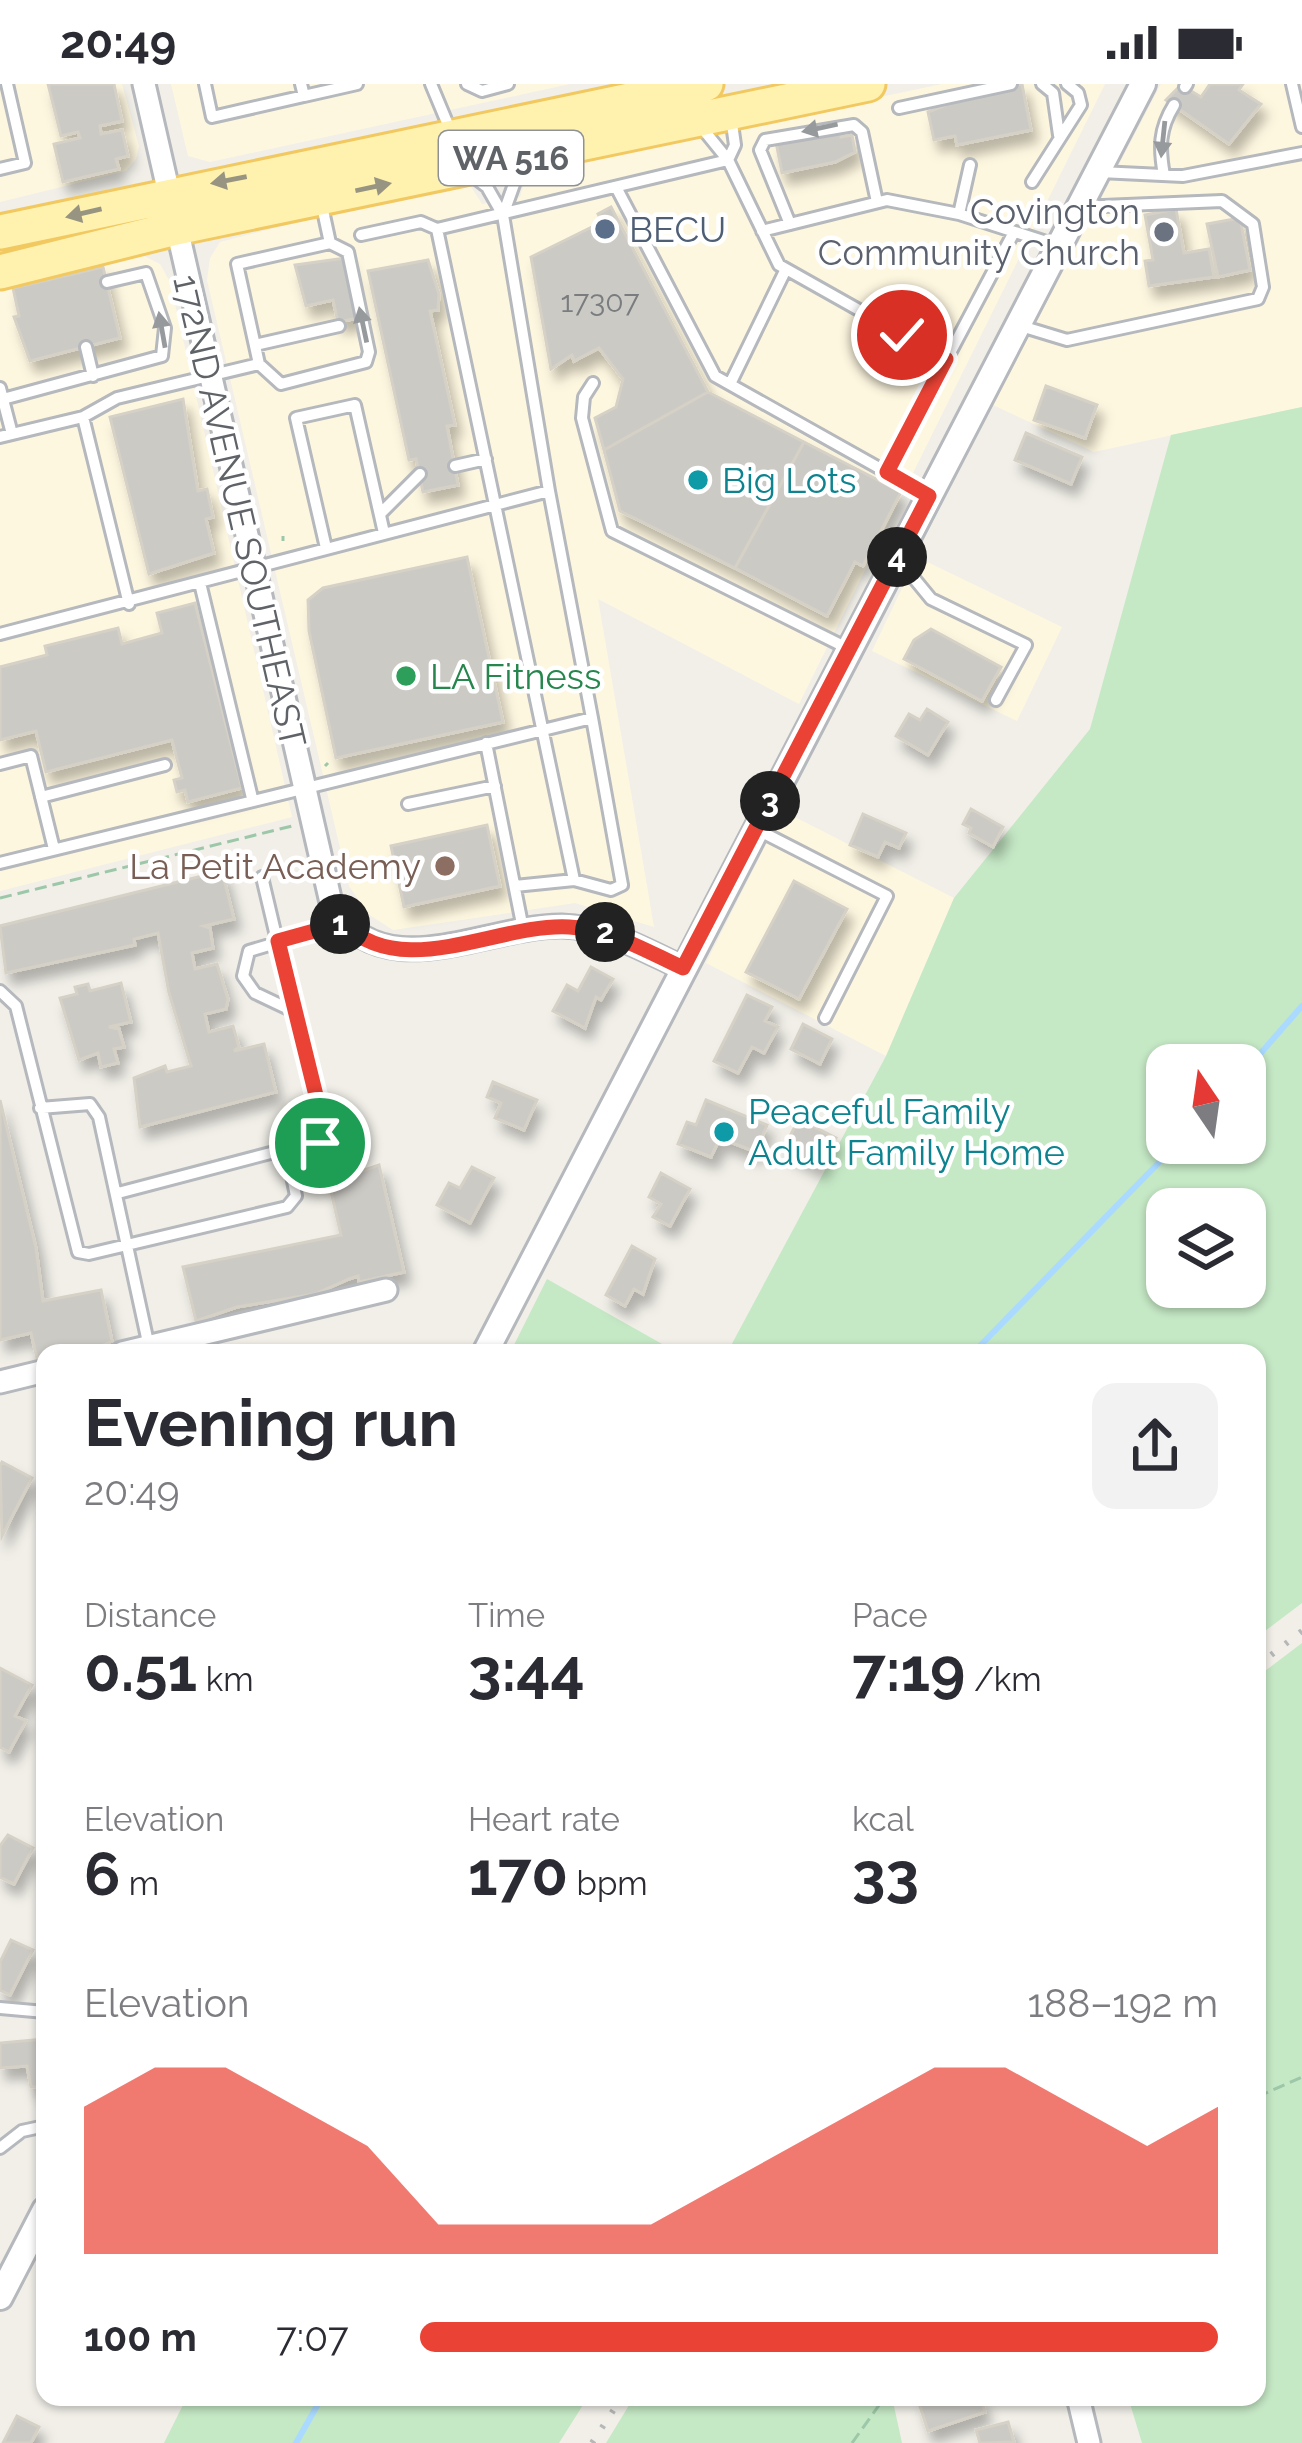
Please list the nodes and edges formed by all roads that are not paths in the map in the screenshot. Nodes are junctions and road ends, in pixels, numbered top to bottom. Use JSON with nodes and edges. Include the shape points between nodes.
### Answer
{"nodes":[{"id":1,"x":8,"y":84,"type":"edge"},
{"id":2,"x":143,"y":84,"type":"edge"},
{"id":3,"x":205,"y":84,"type":"edge"},
{"id":4,"x":357,"y":84,"type":"edge"},
{"id":5,"x":431,"y":84,"type":"edge"},
{"id":6,"x":467,"y":84,"type":"edge"},
{"id":7,"x":508,"y":84,"type":"edge"},
{"id":8,"x":706,"y":84,"type":"edge"},
{"id":9,"x":868,"y":84,"type":"edge"},
{"id":10,"x":1012,"y":84,"type":"edge"},
{"id":11,"x":1042,"y":84,"type":"edge"},
{"id":12,"x":1066,"y":84,"type":"edge"},
{"id":13,"x":1143,"y":84,"type":"edge"},
{"id":14,"x":1292,"y":84,"type":"edge"},
{"id":15,"x":303,"y":90,"type":"edge"},
{"id":16,"x":1128,"y":97,"type":"edge"},
{"id":17,"x":1174,"y":105,"type":"dead end"},
{"id":18,"x":899,"y":108,"type":"dead end"},
{"id":19,"x":730,"y":113,"type":"junction"},
{"id":20,"x":695,"y":120,"type":"junction"},
{"id":21,"x":1302,"y":128,"type":"edge"},
{"id":22,"x":452,"y":135,"type":"junction"},
{"id":23,"x":1059,"y":138,"type":"junction"},
{"id":24,"x":1302,"y":154,"type":"edge"},
{"id":25,"x":525,"y":155,"type":"junction"},
{"id":26,"x":728,"y":160,"type":"junction"},
{"id":27,"x":970,"y":165,"type":"dead end"},
{"id":28,"x":463,"y":168,"type":"junction"},
{"id":29,"x":0,"y":169,"type":"edge"},
{"id":30,"x":1097,"y":172,"type":"junction"},
{"id":31,"x":1164,"y":175,"type":"junction"},
{"id":32,"x":1032,"y":182,"type":"dead end"},
{"id":33,"x":616,"y":187,"type":"junction"},
{"id":34,"x":168,"y":193,"type":"junction"},
{"id":35,"x":320,"y":198,"type":"junction"},
{"id":36,"x":877,"y":202,"type":"junction"},
{"id":37,"x":1079,"y":208,"type":"junction"},
{"id":38,"x":958,"y":214,"type":"junction"},
{"id":39,"x":503,"y":215,"type":"junction"},
{"id":40,"x":790,"y":224,"type":"junction"},
{"id":41,"x":176,"y":228,"type":"junction"},
{"id":42,"x":437,"y":229,"type":"junction"},
{"id":43,"x":762,"y":231,"type":"junction"},
{"id":44,"x":0,"y":232,"type":"edge"},
{"id":45,"x":1014,"y":232,"type":"junction"},
{"id":46,"x":361,"y":235,"type":"dead end"},
{"id":47,"x":330,"y":243,"type":"junction"},
{"id":48,"x":1059,"y":246,"type":"junction"},
{"id":49,"x":786,"y":269,"type":"junction"},
{"id":50,"x":0,"y":272,"type":"edge"},
{"id":51,"x":106,"y":282,"type":"dead end"},
{"id":52,"x":1018,"y":325,"type":"junction"},
{"id":53,"x":339,"y":326,"type":"dead end"},
{"id":54,"x":255,"y":345,"type":"junction"},
{"id":55,"x":86,"y":347,"type":"dead end"},
{"id":56,"x":946,"y":359,"type":"junction"},
{"id":57,"x":259,"y":364,"type":"junction"},
{"id":58,"x":208,"y":375,"type":"junction"},
{"id":59,"x":93,"y":376,"type":"junction"},
{"id":60,"x":592,"y":383,"type":"dead end"},
{"id":61,"x":730,"y":384,"type":"junction"},
{"id":62,"x":2,"y":394,"type":"edge"},
{"id":63,"x":83,"y":417,"type":"junction"},
{"id":64,"x":6,"y":435,"type":"edge"},
{"id":65,"x":486,"y":459,"type":"junction"},
{"id":66,"x":455,"y":466,"type":"dead end"},
{"id":67,"x":887,"y":472,"type":"junction"},
{"id":68,"x":420,"y":474,"type":"dead end"},
{"id":69,"x":549,"y":491,"type":"junction"},
{"id":70,"x":929,"y":496,"type":"junction"},
{"id":71,"x":496,"y":506,"type":"junction"},
{"id":72,"x":380,"y":514,"type":"junction"},
{"id":73,"x":384,"y":533,"type":"junction"},
{"id":74,"x":326,"y":548,"type":"junction"},
{"id":75,"x":897,"y":558,"type":"junction"},
{"id":76,"x":254,"y":566,"type":"junction"},
{"id":77,"x":200,"y":583,"type":"junction"},
{"id":78,"x":129,"y":604,"type":"junction"},
{"id":79,"x":0,"y":634,"type":"edge"},
{"id":80,"x":849,"y":649,"type":"junction"},
{"id":81,"x":997,"y":700,"type":"dead end"},
{"id":82,"x":592,"y":718,"type":"junction"},
{"id":83,"x":542,"y":730,"type":"junction"},
{"id":84,"x":486,"y":743,"type":"junction"},
{"id":85,"x":0,"y":764,"type":"edge"},
{"id":86,"x":165,"y":765,"type":"dead end"},
{"id":87,"x":302,"y":785,"type":"junction"},
{"id":88,"x":495,"y":787,"type":"junction"},
{"id":89,"x":41,"y":797,"type":"junction"},
{"id":90,"x":252,"y":798,"type":"junction"},
{"id":91,"x":408,"y":804,"type":"dead end"},
{"id":92,"x":755,"y":829,"type":"junction"},
{"id":93,"x":55,"y":849,"type":"junction"},
{"id":94,"x":1,"y":860,"type":"edge"},
{"id":95,"x":262,"y":877,"type":"dead end"},
{"id":96,"x":574,"y":880,"type":"junction"},
{"id":97,"x":515,"y":886,"type":"junction"},
{"id":98,"x":347,"y":927,"type":"junction"},
{"id":99,"x":524,"y":929,"type":"junction"},
{"id":100,"x":278,"y":941,"type":"junction"},
{"id":101,"x":683,"y":968,"type":"junction"},
{"id":102,"x":0,"y":992,"type":"edge"},
{"id":103,"x":295,"y":1012,"type":"junction"},
{"id":104,"x":825,"y":1018,"type":"dead end"},
{"id":105,"x":40,"y":1108,"type":"junction"},
{"id":106,"x":287,"y":1151,"type":"junction"},
{"id":107,"x":118,"y":1192,"type":"junction"},
{"id":108,"x":128,"y":1246,"type":"junction"},
{"id":109,"x":386,"y":1290,"type":"dead end"},
{"id":110,"x":148,"y":1344,"type":"edge"},
{"id":111,"x":161,"y":1344,"type":"edge"},
{"id":112,"x":490,"y":1344,"type":"edge"},
{"id":113,"x":36,"y":1373,"type":"edge"},
{"id":114,"x":0,"y":1382,"type":"edge"},
{"id":115,"x":0,"y":2008,"type":"edge"},
{"id":116,"x":36,"y":2011,"type":"edge"},
{"id":117,"x":36,"y":2128,"type":"edge"},
{"id":118,"x":0,"y":2148,"type":"edge"},
{"id":119,"x":36,"y":2227,"type":"edge"},
{"id":120,"x":0,"y":2297,"type":"edge"},
{"id":121,"x":1080,"y":2406,"type":"edge"},
{"id":122,"x":1089,"y":2443,"type":"edge"}],
"edges":[{"from":1,"to":29,"type":"lane","via":[[25,163]]},
{"from":2,"to":34,"type":"street","name":"172ND AVENUE SOUTHEAST"},
{"from":3,"to":15,"type":"lane","via":[[212,117]]},
{"from":4,"to":15,"type":"lane"},
{"from":5,"to":22,"type":"lane"},
{"from":6,"to":7,"type":"lane","via":[[482,91]]},
{"from":8,"to":22,"type":"main road","number":"WA 516"},
{"from":9,"to":19,"type":"main road","number":"WA 516"},
{"from":10,"to":18,"type":"lane"},
{"from":11,"to":23,"type":"lane","via":[[1054,92]]},
{"from":12,"to":23,"type":"lane","via":[[1081,105]]},
{"from":13,"to":16,"type":"street"},
{"from":14,"to":21,"type":"lane"},
{"from":16,"to":30,"type":"street"},
{"from":17,"to":31,"type":"lane","one_way":true,"via":[[1159,148]]},
{"from":19,"to":20,"type":"main road","number":"WA 516"},
{"from":19,"to":26,"type":"lane","via":[[735,145]]},
{"from":20,"to":25,"type":"main road","number":"WA 516"},
{"from":20,"to":26,"type":"lane"},
{"from":22,"to":34,"type":"main road","number":"WA 516","one_way":true},
{"from":23,"to":32,"type":"lane"},
{"from":24,"to":31,"type":"lane"},
{"from":25,"to":28,"type":"main road","number":"WA 516"},
{"from":25,"to":39,"type":"lane"},
{"from":26,"to":33,"type":"lane"},
{"from":26,"to":43,"type":"lane"},
{"from":27,"to":38,"type":"lane"},
{"from":35,"to":28,"type":"main road","number":"WA 516","one_way":true},
{"from":28,"to":39,"type":"lane"},
{"from":30,"to":31,"type":"lane"},
{"from":30,"to":37,"type":"street"},
{"from":33,"to":39,"type":"lane"},
{"from":33,"to":61,"type":"lane","via":[[715,376]]},
{"from":34,"to":41,"type":"street","name":"172ND AVENUE SOUTHEAST"},
{"from":34,"to":44,"type":"main road","number":"WA 516","one_way":true},
{"from":35,"to":41,"type":"main road","number":"WA 516"},
{"from":35,"to":47,"type":"lane"},
{"from":36,"to":38,"type":"lane"},
{"from":36,"to":40,"type":"lane"},
{"from":36,"to":40,"type":"lane","one_way":true,"via":[[854,125],[765,140],[760,149]]},
{"from":37,"to":48,"type":"street"},
{"from":37,"to":52,"type":"lane","via":[[1222,201],[1253,224],[1258,299],[1067,340]]},
{"from":38,"to":45,"type":"lane"},
{"from":39,"to":42,"type":"lane"},
{"from":39,"to":69,"type":"lane"},
{"from":40,"to":43,"type":"lane"},
{"from":41,"to":50,"type":"main road","number":"WA 516"},
{"from":41,"to":58,"type":"street","name":"172ND AVENUE SOUTHEAST"},
{"from":42,"to":46,"type":"lane","via":[[421,222]]},
{"from":42,"to":65,"type":"lane"},
{"from":43,"to":49,"type":"lane"},
{"from":45,"to":48,"type":"lane"},
{"from":45,"to":56,"type":"lane"},
{"from":47,"to":54,"type":"lane","via":[[237,264]]},
{"from":57,"to":47,"type":"lane","one_way":true,"via":[[281,384],[366,362],[348,252]]},
{"from":48,"to":52,"type":"street"},
{"from":49,"to":56,"type":"lane"},
{"from":49,"to":61,"type":"lane"},
{"from":59,"to":51,"type":"lane","one_way":true,"via":[[150,362],[166,347],[146,273]]},
{"from":52,"to":70,"type":"street"},
{"from":53,"to":54,"type":"lane"},
{"from":54,"to":57,"type":"lane"},
{"from":55,"to":59,"type":"lane"},
{"from":56,"to":67,"type":"lane"},
{"from":57,"to":58,"type":"lane"},
{"from":58,"to":63,"type":"lane","via":[[117,398]]},
{"from":58,"to":76,"type":"street","name":"172ND AVENUE SOUTHEAST"},
{"from":59,"to":62,"type":"lane"},
{"from":60,"to":80,"type":"lane","via":[[581,409],[612,531]]},
{"from":61,"to":67,"type":"lane"},
{"from":62,"to":64,"type":"lane"},
{"from":63,"to":64,"type":"lane"},
{"from":63,"to":78,"type":"lane"},
{"from":65,"to":66,"type":"lane"},
{"from":65,"to":71,"type":"lane"},
{"from":67,"to":70,"type":"lane"},
{"from":68,"to":72,"type":"lane"},
{"from":69,"to":71,"type":"lane"},
{"from":69,"to":82,"type":"lane"},
{"from":70,"to":75,"type":"street"},
{"from":71,"to":73,"type":"lane"},
{"from":71,"to":83,"type":"lane"},
{"from":72,"to":73,"type":"lane"},
{"from":72,"to":74,"type":"lane","via":[[355,405],[296,418]]},
{"from":73,"to":74,"type":"lane"},
{"from":74,"to":76,"type":"lane"},
{"from":75,"to":80,"type":"street"},
{"from":75,"to":81,"type":"lane","via":[[938,603],[1026,645]]},
{"from":76,"to":77,"type":"lane"},
{"from":76,"to":87,"type":"street","name":"172ND AVENUE SOUTHEAST"},
{"from":77,"to":78,"type":"lane"},
{"from":77,"to":90,"type":"lane"},
{"from":78,"to":79,"type":"lane"},
{"from":80,"to":92,"type":"street"},
{"from":82,"to":83,"type":"lane"},
{"from":82,"to":96,"type":"lane","via":[[624,879],[611,890]]},
{"from":83,"to":84,"type":"lane"},
{"from":83,"to":96,"type":"lane"},
{"from":84,"to":87,"type":"lane"},
{"from":84,"to":88,"type":"lane"},
{"from":85,"to":89,"type":"lane","via":[[31,756]]},
{"from":86,"to":89,"type":"lane"},
{"from":87,"to":90,"type":"lane"},
{"from":87,"to":98,"type":"street","name":"172ND AVENUE SOUTHEAST","via":[[325,889]]},
{"from":88,"to":91,"type":"lane"},
{"from":88,"to":97,"type":"lane"},
{"from":89,"to":93,"type":"lane"},
{"from":90,"to":93,"type":"lane"},
{"from":92,"to":101,"type":"street"},
{"from":92,"to":104,"type":"lane","via":[[887,896]]},
{"from":93,"to":94,"type":"lane"},
{"from":95,"to":100,"type":"lane"},
{"from":96,"to":97,"type":"lane"},
{"from":97,"to":99,"type":"lane"},
{"from":98,"to":99,"type":"street","via":[[390,949],[412,950]]},
{"from":98,"to":100,"type":"lane"},
{"from":99,"to":101,"type":"street","via":[[594,928]]},
{"from":100,"to":103,"type":"lane"},
{"from":100,"to":103,"type":"lane","via":[[249,952],[243,976],[255,993]]},
{"from":101,"to":112,"type":"street"},
{"from":102,"to":105,"type":"lane","via":[[16,1006]]},
{"from":103,"to":106,"type":"lane","via":[[325,1132],[320,1143]]},
{"from":105,"to":107,"type":"lane","via":[[90,1104]]},
{"from":105,"to":108,"type":"lane","via":[[78,1252]]},
{"from":106,"to":107,"type":"lane"},
{"from":106,"to":108,"type":"lane","via":[[296,1196],[287,1207]]},
{"from":107,"to":108,"type":"lane"},
{"from":108,"to":110,"type":"lane"},
{"from":109,"to":111,"type":"street"},
{"from":113,"to":114,"type":"street"},
{"from":115,"to":116,"type":"lane"},
{"from":117,"to":118,"type":"lane"},
{"from":119,"to":120,"type":"street"},
{"from":121,"to":122,"type":"street"}]}
